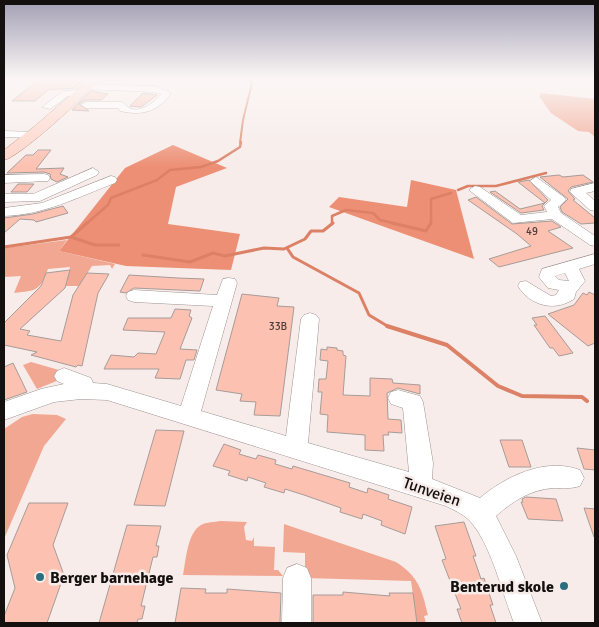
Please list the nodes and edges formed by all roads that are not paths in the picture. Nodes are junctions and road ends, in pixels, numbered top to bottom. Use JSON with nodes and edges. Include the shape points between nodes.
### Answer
{"nodes":[{"id":1,"x":53,"y":108,"type":"edge"},
{"id":2,"x":123,"y":108,"type":"edge"},
{"id":3,"x":151,"y":108,"type":"edge"},
{"id":4,"x":35,"y":120,"type":"dead end"},
{"id":5,"x":14,"y":139,"type":"edge"},
{"id":6,"x":92,"y":172,"type":"dead end"},
{"id":7,"x":44,"y":178,"type":"dead end"},
{"id":8,"x":4,"y":179,"type":"edge"},
{"id":9,"x":110,"y":180,"type":"dead end"},
{"id":10,"x":536,"y":181,"type":"dead end"},
{"id":11,"x":595,"y":187,"type":"edge"},
{"id":12,"x":474,"y":190,"type":"dead end"},
{"id":13,"x":4,"y":198,"type":"edge"},
{"id":14,"x":595,"y":207,"type":"edge"},
{"id":15,"x":4,"y":212,"type":"edge"},
{"id":16,"x":554,"y":215,"type":"junction"},
{"id":17,"x":595,"y":225,"type":"edge"},
{"id":18,"x":576,"y":228,"type":"junction"},
{"id":19,"x":595,"y":242,"type":"edge"},
{"id":20,"x":595,"y":259,"type":"edge"},
{"id":21,"x":570,"y":267,"type":"junction"},
{"id":22,"x":526,"y":286,"type":"dead end"},
{"id":23,"x":567,"y":287,"type":"junction"},
{"id":24,"x":134,"y":296,"type":"dead end"},
{"id":25,"x":310,"y":319,"type":"dead end"},
{"id":26,"x":64,"y":376,"type":"dead end"},
{"id":27,"x":85,"y":390,"type":"junction"},
{"id":28,"x":398,"y":398,"type":"dead end"},
{"id":29,"x":4,"y":411,"type":"edge"},
{"id":30,"x":189,"y":415,"type":"junction"},
{"id":31,"x":296,"y":448,"type":"junction"},
{"id":32,"x":572,"y":478,"type":"dead end"},
{"id":33,"x":420,"y":486,"type":"junction"},
{"id":34,"x":480,"y":514,"type":"junction"},
{"id":35,"x":297,"y":578,"type":"dead end"},
{"id":36,"x":296,"y":623,"type":"edge"},
{"id":37,"x":528,"y":623,"type":"edge"}],
"edges":[{"from":1,"to":5,"type":"main road"},
{"from":2,"to":3,"type":"street","via":[[129,111]]},
{"from":4,"to":5,"type":"street"},
{"from":6,"to":13,"type":"street","via":[[41,196]]},
{"from":7,"to":8,"type":"street"},
{"from":9,"to":15,"type":"street","via":[[48,207],[28,212]]},
{"from":10,"to":16,"type":"street","via":[[559,200],[551,206]]},
{"from":11,"to":14,"type":"street","via":[[576,192]]},
{"from":12,"to":16,"type":"street","via":[[518,220]]},
{"from":16,"to":18,"type":"street"},
{"from":17,"to":18,"type":"street"},
{"from":18,"to":19,"type":"street"},
{"from":20,"to":21,"type":"street"},
{"from":21,"to":23,"type":"street","via":[[577,281],[576,285]]},
{"from":21,"to":23,"type":"street","via":[[548,273],[554,284]]},
{"from":22,"to":23,"type":"street","via":[[552,303],[568,295]]},
{"from":24,"to":30,"type":"street","via":[[227,292]]},
{"from":25,"to":31,"type":"street"},
{"from":26,"to":27,"type":"street","via":[[84,384]]},
{"from":27,"to":29,"type":"street","name":"Tunveien","via":[[42,396]]},
{"from":27,"to":30,"type":"street","name":"Tunveien","via":[[107,392]]},
{"from":28,"to":33,"type":"street","via":[[413,402],[421,463]]},
{"from":30,"to":31,"type":"street","name":"Tunveien"},
{"from":31,"to":33,"type":"street","name":"Tunveien"},
{"from":32,"to":34,"type":"street","via":[[548,477],[524,482]]},
{"from":33,"to":34,"type":"street","name":"Tunveien","via":[[468,503]]},
{"from":34,"to":37,"type":"street","name":"Tunveien"},
{"from":35,"to":36,"type":"street"}]}
